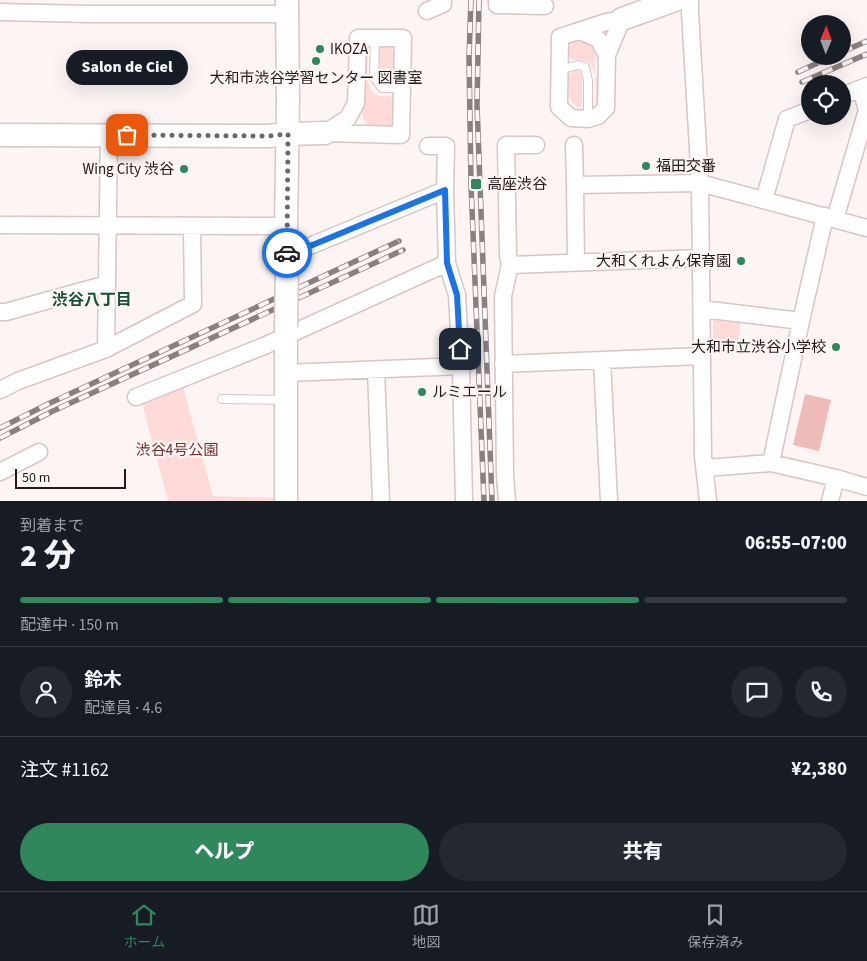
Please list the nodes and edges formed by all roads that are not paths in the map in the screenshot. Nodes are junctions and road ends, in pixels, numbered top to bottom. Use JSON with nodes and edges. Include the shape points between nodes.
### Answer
{"nodes":[{"id":1,"x":443,"y":0,"type":"edge"},
{"id":2,"x":497,"y":0,"type":"edge"},
{"id":3,"x":675,"y":0,"type":"edge"},
{"id":4,"x":690,"y":0,"type":"edge"},
{"id":5,"x":552,"y":4,"type":"edge"},
{"id":6,"x":287,"y":7,"type":"edge"},
{"id":7,"x":427,"y":11,"type":"dead end"},
{"id":8,"x":0,"y":12,"type":"edge"},
{"id":9,"x":622,"y":19,"type":"junction"},
{"id":10,"x":580,"y":31,"type":"junction"},
{"id":11,"x":375,"y":38,"type":"junction"},
{"id":12,"x":607,"y":55,"type":"junction"},
{"id":13,"x":559,"y":70,"type":"junction"},
{"id":14,"x":402,"y":88,"type":"junction"},
{"id":15,"x":864,"y":88,"type":"edge"},
{"id":16,"x":851,"y":93,"type":"edge"},
{"id":17,"x":356,"y":103,"type":"junction"},
{"id":18,"x":867,"y":110,"type":"edge"},
{"id":19,"x":801,"y":114,"type":"edge"},
{"id":20,"x":588,"y":119,"type":"junction"},
{"id":21,"x":326,"y":133,"type":"junction"},
{"id":22,"x":288,"y":134,"type":"junction"},
{"id":23,"x":0,"y":135,"type":"edge"},
{"id":24,"x":109,"y":135,"type":"junction"},
{"id":25,"x":371,"y":135,"type":"junction"},
{"id":26,"x":536,"y":145,"type":"dead end"},
{"id":27,"x":574,"y":145,"type":"dead end"},
{"id":28,"x":428,"y":146,"type":"dead end"},
{"id":29,"x":700,"y":183,"type":"junction"},
{"id":30,"x":575,"y":185,"type":"junction"},
{"id":31,"x":445,"y":190,"type":"junction"},
{"id":32,"x":764,"y":200,"type":"junction"},
{"id":33,"x":830,"y":218,"type":"junction"},
{"id":34,"x":0,"y":225,"type":"edge"},
{"id":35,"x":107,"y":226,"type":"junction"},
{"id":36,"x":192,"y":226,"type":"junction"},
{"id":37,"x":286,"y":226,"type":"junction"},
{"id":38,"x":867,"y":228,"type":"edge"},
{"id":39,"x":702,"y":258,"type":"junction"},
{"id":40,"x":287,"y":262,"type":"junction"},
{"id":41,"x":576,"y":262,"type":"junction"},
{"id":42,"x":447,"y":263,"type":"junction"},
{"id":43,"x":510,"y":265,"type":"junction"},
{"id":44,"x":107,"y":284,"type":"junction"},
{"id":45,"x":702,"y":309,"type":"junction"},
{"id":46,"x":0,"y":312,"type":"edge"},
{"id":47,"x":801,"y":321,"type":"junction"},
{"id":48,"x":286,"y":331,"type":"junction"},
{"id":49,"x":106,"y":349,"type":"junction"},
{"id":50,"x":702,"y":356,"type":"junction"},
{"id":51,"x":602,"y":360,"type":"junction"},
{"id":52,"x":503,"y":364,"type":"junction"},
{"id":53,"x":461,"y":366,"type":"junction"},
{"id":54,"x":376,"y":370,"type":"junction"},
{"id":55,"x":286,"y":374,"type":"junction"},
{"id":56,"x":0,"y":390,"type":"edge"},
{"id":57,"x":136,"y":397,"type":"dead end"},
{"id":58,"x":222,"y":399,"type":"dead end"},
{"id":59,"x":286,"y":400,"type":"junction"},
{"id":60,"x":39,"y":452,"type":"dead end"},
{"id":61,"x":770,"y":463,"type":"junction"},
{"id":62,"x":705,"y":468,"type":"junction"},
{"id":63,"x":0,"y":472,"type":"edge"},
{"id":64,"x":836,"y":478,"type":"junction"},
{"id":65,"x":867,"y":487,"type":"edge"},
{"id":66,"x":286,"y":501,"type":"edge"},
{"id":67,"x":381,"y":501,"type":"edge"},
{"id":68,"x":464,"y":501,"type":"edge"},
{"id":69,"x":507,"y":501,"type":"edge"},
{"id":70,"x":609,"y":501,"type":"edge"},
{"id":71,"x":708,"y":501,"type":"edge"},
{"id":72,"x":830,"y":501,"type":"edge"}],
"edges":[{"from":1,"to":7,"type":"street","via":[[443,4]]},
{"from":2,"to":5,"type":"street","via":[[497,5]]},
{"from":3,"to":9,"type":"street"},
{"from":4,"to":29,"type":"street"},
{"from":6,"to":8,"type":"street","via":[[89,14]]},
{"from":6,"to":22,"type":"street"},
{"from":9,"to":10,"type":"street"},
{"from":9,"to":12,"type":"street"},
{"from":10,"to":12,"type":"street","via":[[598,39]]},
{"from":10,"to":13,"type":"street","via":[[560,37]]},
{"from":11,"to":14,"type":"lane","via":[[374,77],[382,88]]},
{"from":11,"to":14,"type":"street","via":[[403,38]]},
{"from":11,"to":17,"type":"street","via":[[358,38]]},
{"from":12,"to":20,"type":"street","via":[[606,108],[598,116]]},
{"from":13,"to":20,"type":"street","via":[[558,107],[571,118]]},
{"from":13,"to":20,"type":"lane","via":[[578,65],[585,67]]},
{"from":14,"to":25,"type":"street","via":[[401,135]]},
{"from":15,"to":16,"type":"street"},
{"from":15,"to":18,"type":"street"},
{"from":17,"to":21,"type":"street","via":[[348,118]]},
{"from":17,"to":25,"type":"street","via":[[359,119]]},
{"from":18,"to":33,"type":"street"},
{"from":19,"to":32,"type":"street","via":[[787,119]]},
{"from":21,"to":22,"type":"street"},
{"from":21,"to":25,"type":"street"},
{"from":22,"to":24,"type":"street"},
{"from":22,"to":37,"type":"street"},
{"from":23,"to":24,"type":"street"},
{"from":24,"to":35,"type":"street"},
{"from":26,"to":43,"type":"street","via":[[506,145]]},
{"from":27,"to":30,"type":"street"},
{"from":28,"to":31,"type":"street","via":[[446,146]]},
{"from":29,"to":30,"type":"street"},
{"from":29,"to":32,"type":"street"},
{"from":29,"to":39,"type":"street"},
{"from":30,"to":41,"type":"street"},
{"from":31,"to":40,"type":"street","via":[[298,251]]},
{"from":31,"to":42,"type":"street"},
{"from":32,"to":33,"type":"street"},
{"from":33,"to":38,"type":"street"},
{"from":33,"to":47,"type":"street"},
{"from":34,"to":35,"type":"street"},
{"from":35,"to":36,"type":"street"},
{"from":35,"to":44,"type":"street"},
{"from":36,"to":37,"type":"street"},
{"from":36,"to":49,"type":"street","via":[[193,304]]},
{"from":37,"to":40,"type":"street"},
{"from":39,"to":41,"type":"street"},
{"from":39,"to":45,"type":"street"},
{"from":40,"to":48,"type":"street","bridge":true},
{"from":41,"to":43,"type":"street"},
{"from":42,"to":48,"type":"street"},
{"from":42,"to":53,"type":"street","via":[[457,295]]},
{"from":43,"to":52,"type":"street","via":[[503,296]]},
{"from":44,"to":46,"type":"street"},
{"from":44,"to":49,"type":"street"},
{"from":45,"to":47,"type":"street"},
{"from":45,"to":50,"type":"street"},
{"from":47,"to":61,"type":"street"},
{"from":48,"to":55,"type":"street"},
{"from":48,"to":57,"type":"street","via":[[264,346]]},
{"from":49,"to":56,"type":"street"},
{"from":50,"to":51,"type":"street"},
{"from":50,"to":62,"type":"street"},
{"from":51,"to":52,"type":"street"},
{"from":51,"to":70,"type":"street"},
{"from":52,"to":69,"type":"street"},
{"from":53,"to":54,"type":"street"},
{"from":53,"to":68,"type":"street"},
{"from":54,"to":55,"type":"street"},
{"from":54,"to":67,"type":"street"},
{"from":55,"to":59,"type":"street"},
{"from":58,"to":59,"type":"lane"},
{"from":59,"to":66,"type":"street"},
{"from":60,"to":63,"type":"street"},
{"from":61,"to":62,"type":"street"},
{"from":61,"to":64,"type":"street"},
{"from":62,"to":71,"type":"street"},
{"from":64,"to":65,"type":"street"},
{"from":64,"to":72,"type":"street"}]}
